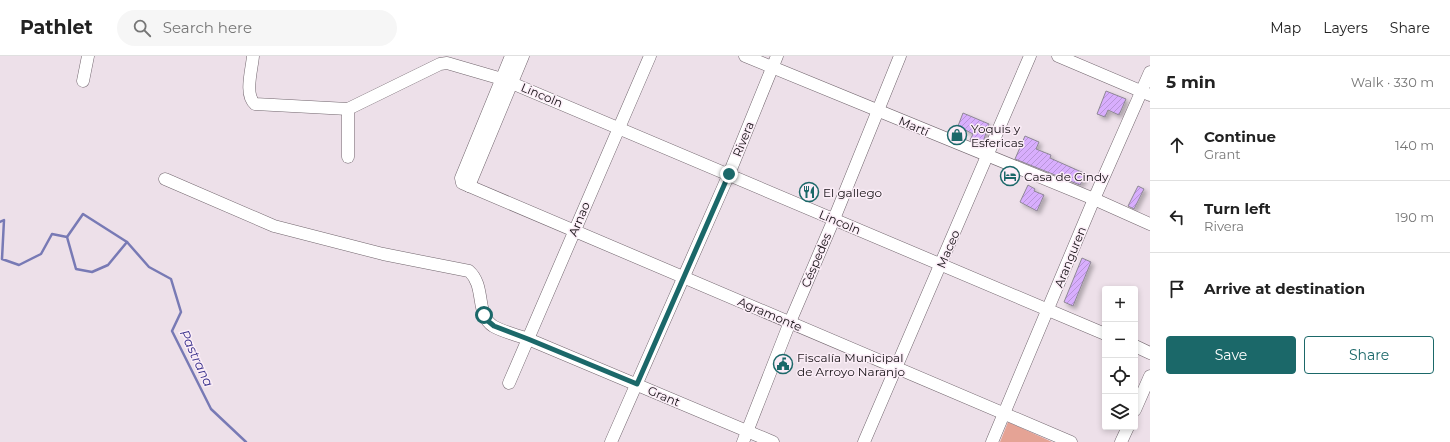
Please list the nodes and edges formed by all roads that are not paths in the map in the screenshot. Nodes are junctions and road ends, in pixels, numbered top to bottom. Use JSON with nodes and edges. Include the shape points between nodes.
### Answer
{"nodes":[{"id":1,"x":88,"y":56,"type":"edge"},
{"id":2,"x":253,"y":56,"type":"edge"},
{"id":3,"x":512,"y":56,"type":"edge"},
{"id":4,"x":523,"y":56,"type":"edge"},
{"id":5,"x":650,"y":56,"type":"edge"},
{"id":6,"x":745,"y":56,"type":"edge"},
{"id":7,"x":777,"y":56,"type":"edge"},
{"id":8,"x":900,"y":56,"type":"edge"},
{"id":9,"x":1030,"y":56,"type":"edge"},
{"id":10,"x":1058,"y":56,"type":"edge"},
{"id":11,"x":773,"y":68,"type":"junction"},
{"id":12,"x":1150,"y":72,"type":"edge"},
{"id":13,"x":83,"y":81,"type":"dead end"},
{"id":14,"x":507,"y":81,"type":"junction"},
{"id":15,"x":1146,"y":93,"type":"edge"},
{"id":16,"x":348,"y":109,"type":"junction"},
{"id":17,"x":878,"y":111,"type":"junction"},
{"id":18,"x":618,"y":128,"type":"junction"},
{"id":19,"x":987,"y":156,"type":"junction"},
{"id":20,"x":348,"y":157,"type":"dead end"},
{"id":21,"x":729,"y":174,"type":"junction"},
{"id":22,"x":165,"y":179,"type":"dead end"},
{"id":23,"x":1094,"y":200,"type":"junction"},
{"id":24,"x":834,"y":219,"type":"junction"},
{"id":25,"x":1150,"y":224,"type":"edge"},
{"id":26,"x":575,"y":231,"type":"junction"},
{"id":27,"x":942,"y":264,"type":"junction"},
{"id":28,"x":684,"y":278,"type":"junction"},
{"id":29,"x":1048,"y":310,"type":"junction"},
{"id":30,"x":790,"y":322,"type":"junction"},
{"id":31,"x":1102,"y":333,"type":"edge"},
{"id":32,"x":528,"y":339,"type":"junction"},
{"id":33,"x":1138,"y":347,"type":"edge"},
{"id":34,"x":1150,"y":353,"type":"edge"},
{"id":35,"x":896,"y":368,"type":"junction"},
{"id":36,"x":1150,"y":376,"type":"edge"},
{"id":37,"x":509,"y":383,"type":"dead end"},
{"id":38,"x":637,"y":384,"type":"junction"},
{"id":39,"x":1138,"y":403,"type":"edge"},
{"id":40,"x":1004,"y":414,"type":"junction"},
{"id":41,"x":1127,"y":430,"type":"edge"},
{"id":42,"x":745,"y":437,"type":"edge"},
{"id":43,"x":611,"y":442,"type":"edge"},
{"id":44,"x":773,"y":442,"type":"edge"},
{"id":45,"x":864,"y":442,"type":"edge"},
{"id":46,"x":992,"y":442,"type":"edge"},
{"id":47,"x":1071,"y":442,"type":"edge"},
{"id":48,"x":1121,"y":442,"type":"edge"}],
"edges":[{"from":1,"to":13,"type":"street"},
{"from":2,"to":16,"type":"street","via":[[249,94],[255,104]]},
{"from":3,"to":14,"type":"street"},
{"from":4,"to":14,"type":"street"},
{"from":5,"to":18,"type":"street","name":"Arnao"},
{"from":6,"to":11,"type":"street","name":"Martí"},
{"from":7,"to":11,"type":"street","name":"Rivera"},
{"from":8,"to":17,"type":"street","name":"Céspedes"},
{"from":9,"to":19,"type":"street","name":"Maceo"},
{"from":10,"to":15,"type":"street"},
{"from":11,"to":17,"type":"street","name":"Martí"},
{"from":11,"to":21,"type":"street","name":"Rivera"},
{"from":12,"to":15,"type":"street","name":"Aranguren"},
{"from":14,"to":16,"type":"street","name":"Lincoln","via":[[453,64],[440,64]]},
{"from":14,"to":18,"type":"street","name":"Lincoln"},
{"from":14,"to":26,"type":"street","name":"Agramonte","via":[[461,178],[462,183]]},
{"from":15,"to":23,"type":"street","name":"Aranguren"},
{"from":16,"to":20,"type":"street"},
{"from":17,"to":19,"type":"street","name":"Martí"},
{"from":17,"to":24,"type":"street","name":"Céspedes"},
{"from":18,"to":21,"type":"street","name":"Lincoln"},
{"from":18,"to":26,"type":"street","name":"Arnao"},
{"from":19,"to":23,"type":"street","name":"Martí"},
{"from":19,"to":27,"type":"street","name":"Maceo"},
{"from":21,"to":24,"type":"street","name":"Lincoln"},
{"from":21,"to":28,"type":"street","name":"Rivera"},
{"from":22,"to":32,"type":"street","name":"Grant","via":[[274,226],[383,254],[469,271],[478,283],[484,315],[488,321],[494,326]]},
{"from":23,"to":25,"type":"street","name":"Martí"},
{"from":23,"to":29,"type":"street","name":"Aranguren"},
{"from":24,"to":27,"type":"street","name":"Lincoln"},
{"from":24,"to":30,"type":"street","name":"Céspedes"},
{"from":26,"to":28,"type":"street","name":"Agramonte"},
{"from":26,"to":32,"type":"street","name":"Arnao"},
{"from":27,"to":29,"type":"street","name":"Lincoln"},
{"from":27,"to":35,"type":"street","name":"Maceo"},
{"from":28,"to":30,"type":"street","name":"Agramonte"},
{"from":28,"to":38,"type":"street","name":"Rivera"},
{"from":29,"to":31,"type":"street","name":"Lincoln"},
{"from":29,"to":40,"type":"street","name":"Aranguren"},
{"from":30,"to":35,"type":"street","name":"Agramonte"},
{"from":30,"to":42,"type":"street","name":"Céspedes"},
{"from":32,"to":37,"type":"street","name":"Arnao"},
{"from":32,"to":38,"type":"street","name":"Grant"},
{"from":33,"to":34,"type":"street"},
{"from":35,"to":40,"type":"street","name":"Agramonte"},
{"from":35,"to":45,"type":"street","name":"Maceo"},
{"from":36,"to":39,"type":"street"},
{"from":38,"to":42,"type":"street","name":"Grant"},
{"from":38,"to":43,"type":"street","name":"Rivera"},
{"from":40,"to":46,"type":"street","name":"Aranguren"},
{"from":40,"to":47,"type":"street","name":"Agramonte"},
{"from":41,"to":48,"type":"street"},
{"from":42,"to":44,"type":"street","name":"Grant"}]}
